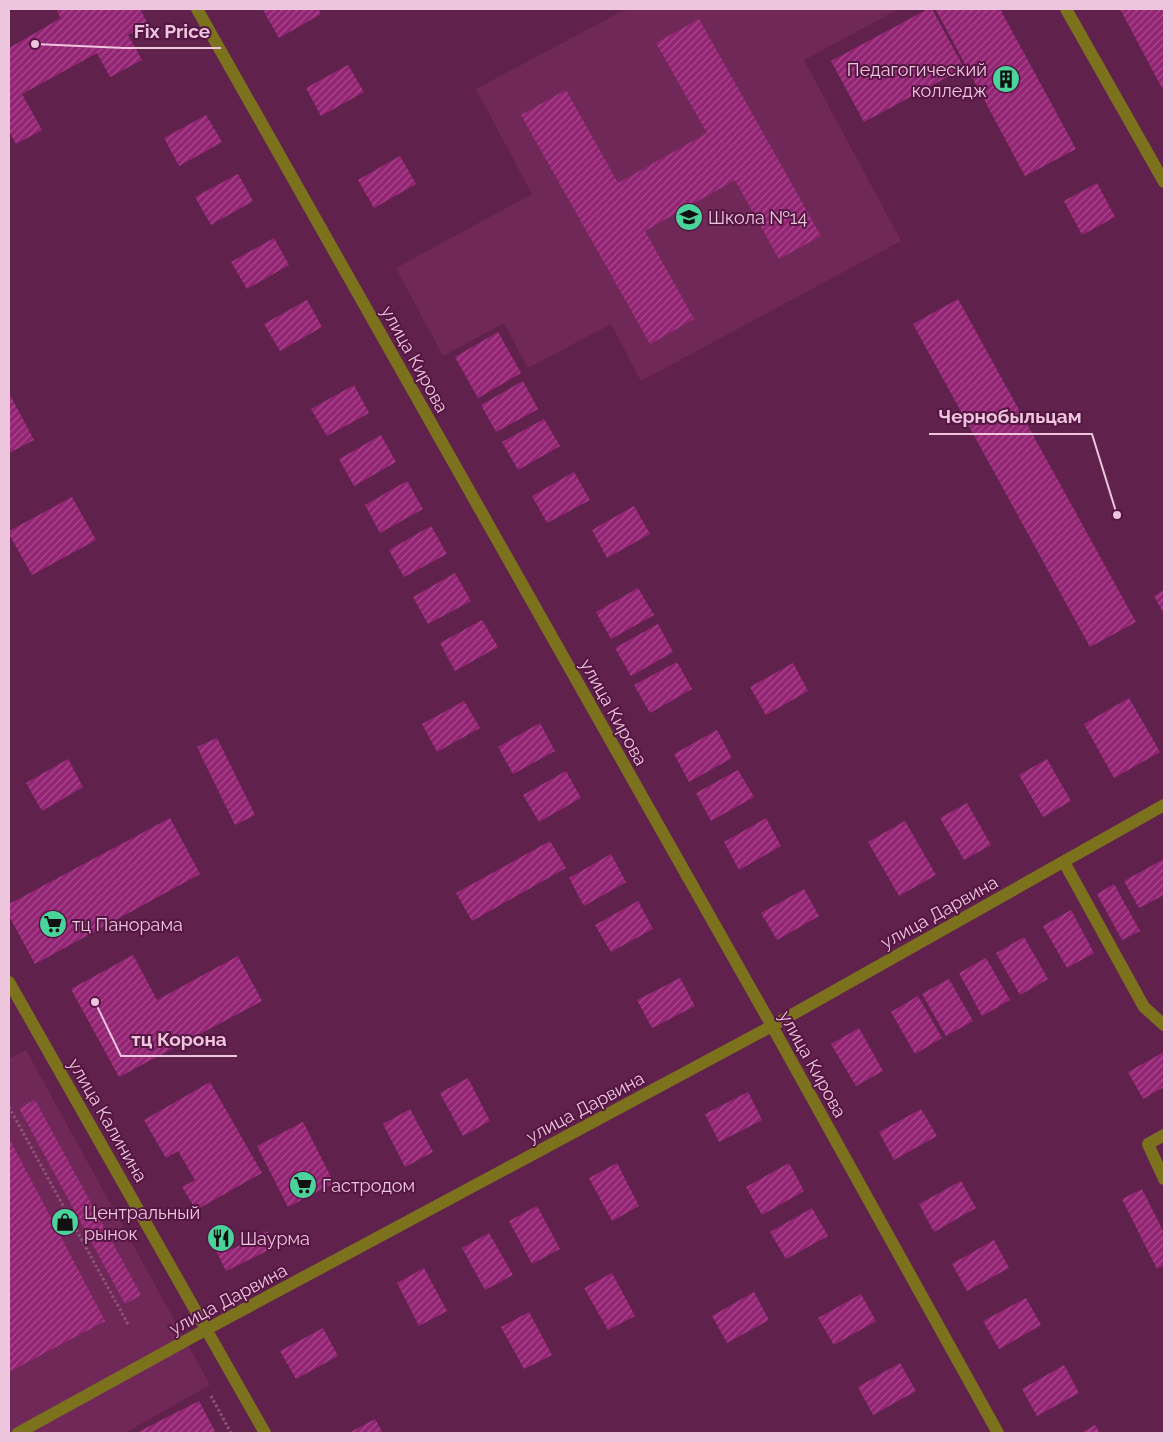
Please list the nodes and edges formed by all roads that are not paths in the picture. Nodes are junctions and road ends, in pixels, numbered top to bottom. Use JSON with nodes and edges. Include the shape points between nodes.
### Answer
{"nodes":[{"id":1,"x":196,"y":9,"type":"edge"},
{"id":2,"x":1066,"y":9,"type":"edge"},
{"id":3,"x":1164,"y":182,"type":"edge"},
{"id":4,"x":1164,"y":805,"type":"edge"},
{"id":5,"x":1064,"y":862,"type":"junction"},
{"id":6,"x":9,"y":982,"type":"edge"},
{"id":7,"x":1164,"y":1025,"type":"edge"},
{"id":8,"x":772,"y":1026,"type":"junction"},
{"id":9,"x":1164,"y":1135,"type":"edge"},
{"id":10,"x":1164,"y":1180,"type":"edge"},
{"id":11,"x":207,"y":1329,"type":"junction"},
{"id":12,"x":18,"y":1433,"type":"edge"},
{"id":13,"x":265,"y":1433,"type":"edge"},
{"id":14,"x":998,"y":1433,"type":"edge"}],
"edges":[{"from":1,"to":8,"type":"street","name":"улица Кирова"},
{"from":2,"to":3,"type":"street"},
{"from":4,"to":5,"type":"street","name":"улица Дарвина"},
{"from":5,"to":7,"type":"street","via":[[1144,1007]]},
{"from":5,"to":8,"type":"street","name":"улица Дарвина"},
{"from":6,"to":11,"type":"street","name":"улица Калинина"},
{"from":8,"to":11,"type":"street","name":"улица Дарвина"},
{"from":8,"to":14,"type":"street","name":"улица Кирова"},
{"from":9,"to":10,"type":"street","via":[[1148,1144]]},
{"from":11,"to":12,"type":"street","name":"улица Дарвина"},
{"from":11,"to":13,"type":"street","name":"улица Калинина"}]}
